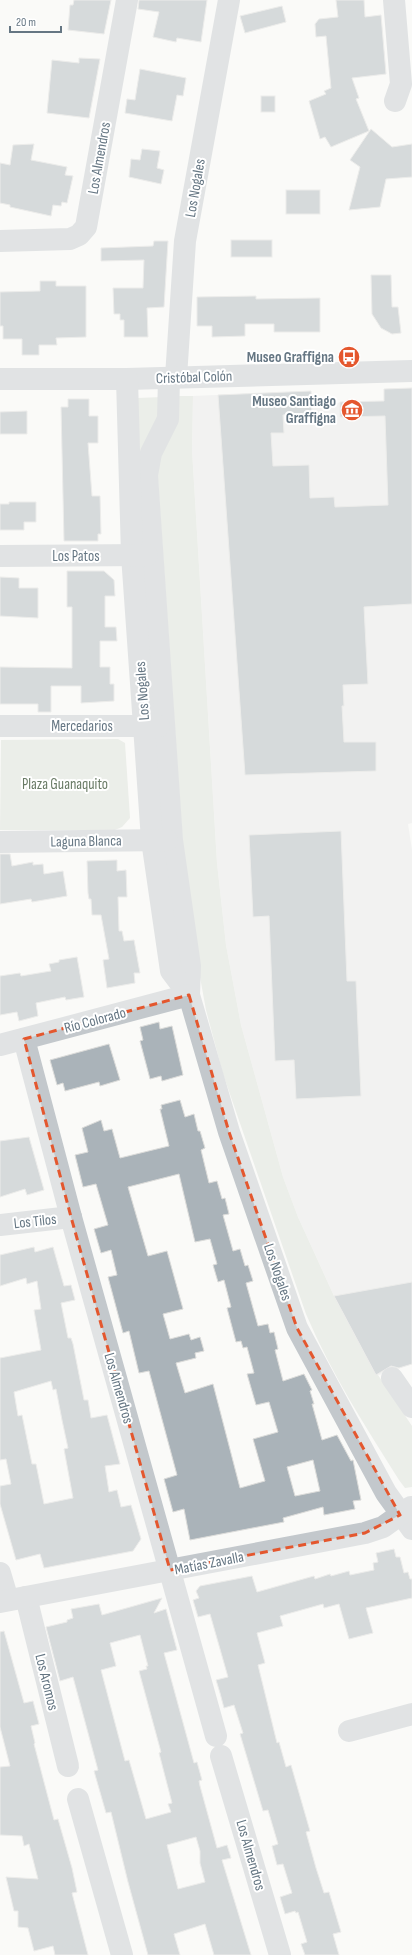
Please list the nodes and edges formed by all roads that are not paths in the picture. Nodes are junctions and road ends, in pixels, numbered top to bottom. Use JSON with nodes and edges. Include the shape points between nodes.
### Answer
{"nodes":[{"id":1,"x":127,"y":0,"type":"edge"},
{"id":2,"x":229,"y":0,"type":"edge"},
{"id":3,"x":394,"y":0,"type":"edge"},
{"id":4,"x":395,"y":101,"type":"dead end"},
{"id":5,"x":0,"y":241,"type":"edge"},
{"id":6,"x":412,"y":371,"type":"edge"},
{"id":7,"x":173,"y":378,"type":"junction"},
{"id":8,"x":0,"y":379,"type":"edge"},
{"id":9,"x":127,"y":379,"type":"junction"},
{"id":10,"x":142,"y":555,"type":"junction"},
{"id":11,"x":0,"y":556,"type":"edge"},
{"id":12,"x":0,"y":726,"type":"edge"},
{"id":13,"x":154,"y":726,"type":"junction"},
{"id":14,"x":162,"y":840,"type":"junction"},
{"id":15,"x":0,"y":842,"type":"edge"},
{"id":16,"x":189,"y":995,"type":"junction"},
{"id":17,"x":24,"y":1039,"type":"junction"},
{"id":18,"x":0,"y":1045,"type":"edge"},
{"id":19,"x":71,"y":1217,"type":"junction"},
{"id":20,"x":0,"y":1225,"type":"edge"},
{"id":21,"x":392,"y":1378,"type":"dead end"},
{"id":22,"x":412,"y":1408,"type":"edge"},
{"id":23,"x":408,"y":1517,"type":"edge"},
{"id":24,"x":170,"y":1570,"type":"junction"},
{"id":25,"x":0,"y":1573,"type":"edge"},
{"id":26,"x":11,"y":1600,"type":"edge"},
{"id":27,"x":412,"y":1714,"type":"edge"},
{"id":28,"x":349,"y":1731,"type":"dead end"},
{"id":29,"x":68,"y":1766,"type":"dead end"},
{"id":30,"x":78,"y":1799,"type":"dead end"},
{"id":31,"x":122,"y":1955,"type":"edge"},
{"id":32,"x":280,"y":1955,"type":"edge"}],
"edges":[{"from":1,"to":5,"type":"street","name":"Los Almendros","via":[[86,227],[79,235],[70,238]]},
{"from":2,"to":7,"type":"street","name":"Los Nogales","via":[[186,241]]},
{"from":3,"to":4,"type":"street","via":[[402,84]]},
{"from":6,"to":7,"type":"street","name":"Cristóbal Colón"},
{"from":7,"to":9,"type":"street","name":"Cristóbal Colón"},
{"from":7,"to":10,"type":"street","name":"Los Nogales","via":[[168,419],[151,453],[147,475]]},
{"from":8,"to":9,"type":"street","name":"Cristóbal Colón"},
{"from":9,"to":10,"type":"street","name":"Los Nogales"},
{"from":10,"to":11,"type":"street","name":"Los Patos"},
{"from":10,"to":13,"type":"street","name":"Los Nogales"},
{"from":12,"to":13,"type":"street","name":"Mercedarios"},
{"from":13,"to":14,"type":"street","name":"Los Nogales"},
{"from":14,"to":15,"type":"street","name":"Laguna Blanca"},
{"from":14,"to":16,"type":"street","name":"Los Nogales","via":[[171,971]]},
{"from":16,"to":17,"type":"street","name":"Río Colorado"},
{"from":16,"to":23,"type":"street","name":"Los Nogales","via":[[229,1132],[297,1328],[386,1493]]},
{"from":17,"to":18,"type":"street","name":"Río Colorado"},
{"from":17,"to":19,"type":"street","name":"Los Almendros"},
{"from":19,"to":20,"type":"street","name":"Los Tilos"},
{"from":19,"to":24,"type":"street","name":"Los Almendros"},
{"from":21,"to":22,"type":"street"},
{"from":23,"to":24,"type":"street","name":"Matías Zavalla","via":[[365,1533]]},
{"from":24,"to":26,"type":"street","name":"Matías Zavalla"},
{"from":24,"to":32,"type":"street","name":"Los Almendros"},
{"from":25,"to":26,"type":"street","name":"Los Aromos"},
{"from":26,"to":29,"type":"street","name":"Los Aromos"},
{"from":27,"to":28,"type":"street"},
{"from":30,"to":31,"type":"street"}]}
